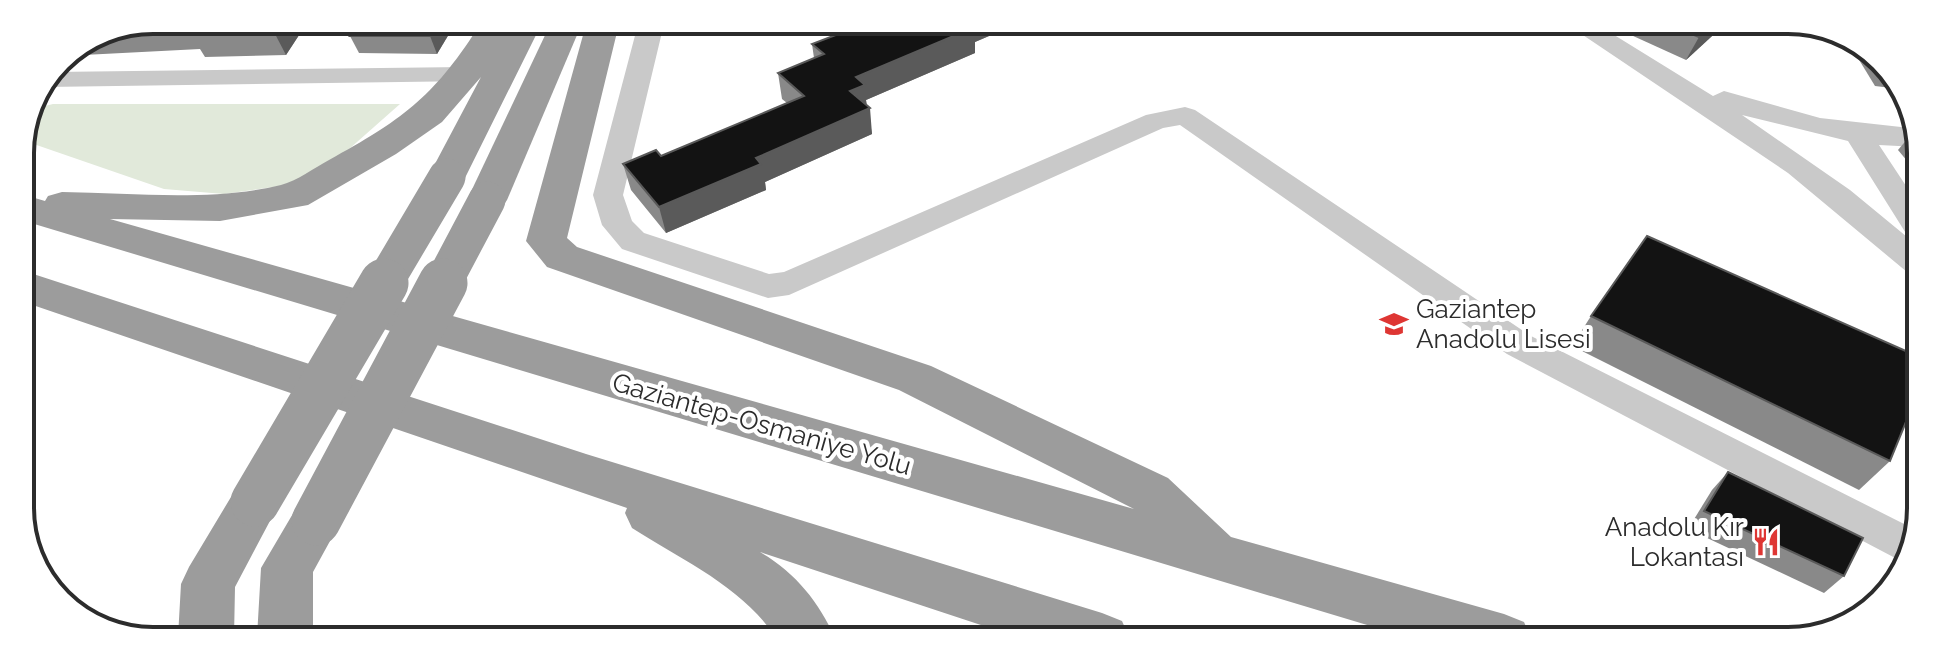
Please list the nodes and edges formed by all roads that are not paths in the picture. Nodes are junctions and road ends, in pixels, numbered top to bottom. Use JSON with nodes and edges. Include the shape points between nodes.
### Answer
{"nodes":[{"id":1,"x":490,"y":34,"type":"edge"},
{"id":2,"x":520,"y":34,"type":"edge"},
{"id":3,"x":562,"y":34,"type":"edge"},
{"id":4,"x":600,"y":34,"type":"edge"},
{"id":5,"x":648,"y":34,"type":"edge"},
{"id":6,"x":1594,"y":34,"type":"edge"},
{"id":7,"x":1658,"y":74,"type":"junction"},
{"id":8,"x":465,"y":75,"type":"junction"},
{"id":9,"x":60,"y":80,"type":"edge"},
{"id":10,"x":1859,"y":136,"type":"junction"},
{"id":11,"x":1906,"y":138,"type":"edge"},
{"id":12,"x":34,"y":206,"type":"edge"},
{"id":13,"x":34,"y":210,"type":"edge"},
{"id":14,"x":1907,"y":211,"type":"edge"},
{"id":15,"x":1907,"y":254,"type":"edge"},
{"id":16,"x":34,"y":289,"type":"edge"},
{"id":17,"x":586,"y":474,"type":"junction"},
{"id":18,"x":1902,"y":542,"type":"edge"},
{"id":19,"x":1219,"y":556,"type":"junction"},
{"id":20,"x":206,"y":627,"type":"edge"},
{"id":21,"x":285,"y":627,"type":"edge"},
{"id":22,"x":800,"y":627,"type":"edge"},
{"id":23,"x":1064,"y":627,"type":"edge"},
{"id":24,"x":1460,"y":627,"type":"edge"}],
"edges":[{"from":1,"to":8,"type":"highway"},
{"from":2,"to":20,"type":"highway","bridge":true,"via":[[447,177],[208,584]]},
{"from":3,"to":21,"type":"highway","bridge":true,"via":[[487,200],[287,568]]},
{"from":4,"to":19,"type":"highway","via":[[546,241],[562,257],[915,378],[1150,493]]},
{"from":5,"to":18,"type":"street","via":[[608,195],[618,225],[633,241],[768,286],[789,283],[1156,121],[1185,116],[1519,345]]},
{"from":6,"to":7,"type":"street"},
{"from":7,"to":10,"type":"street","via":[[1766,115]]},
{"from":7,"to":15,"type":"street","via":[[1757,137]]},
{"from":8,"to":9,"type":"street"},
{"from":8,"to":12,"type":"highway","via":[[429,114],[294,196],[220,208]]},
{"from":10,"to":11,"type":"street"},
{"from":10,"to":14,"type":"street"},
{"from":13,"to":19,"type":"highway","name":"Gaziantep-Osmaniye Yolu"},
{"from":16,"to":17,"type":"highway"},
{"from":17,"to":22,"type":"highway","via":[[749,573],[781,599]]},
{"from":17,"to":23,"type":"highway"},
{"from":19,"to":24,"type":"highway","name":"Gaziantep-Osmaniye Yolu"}]}
